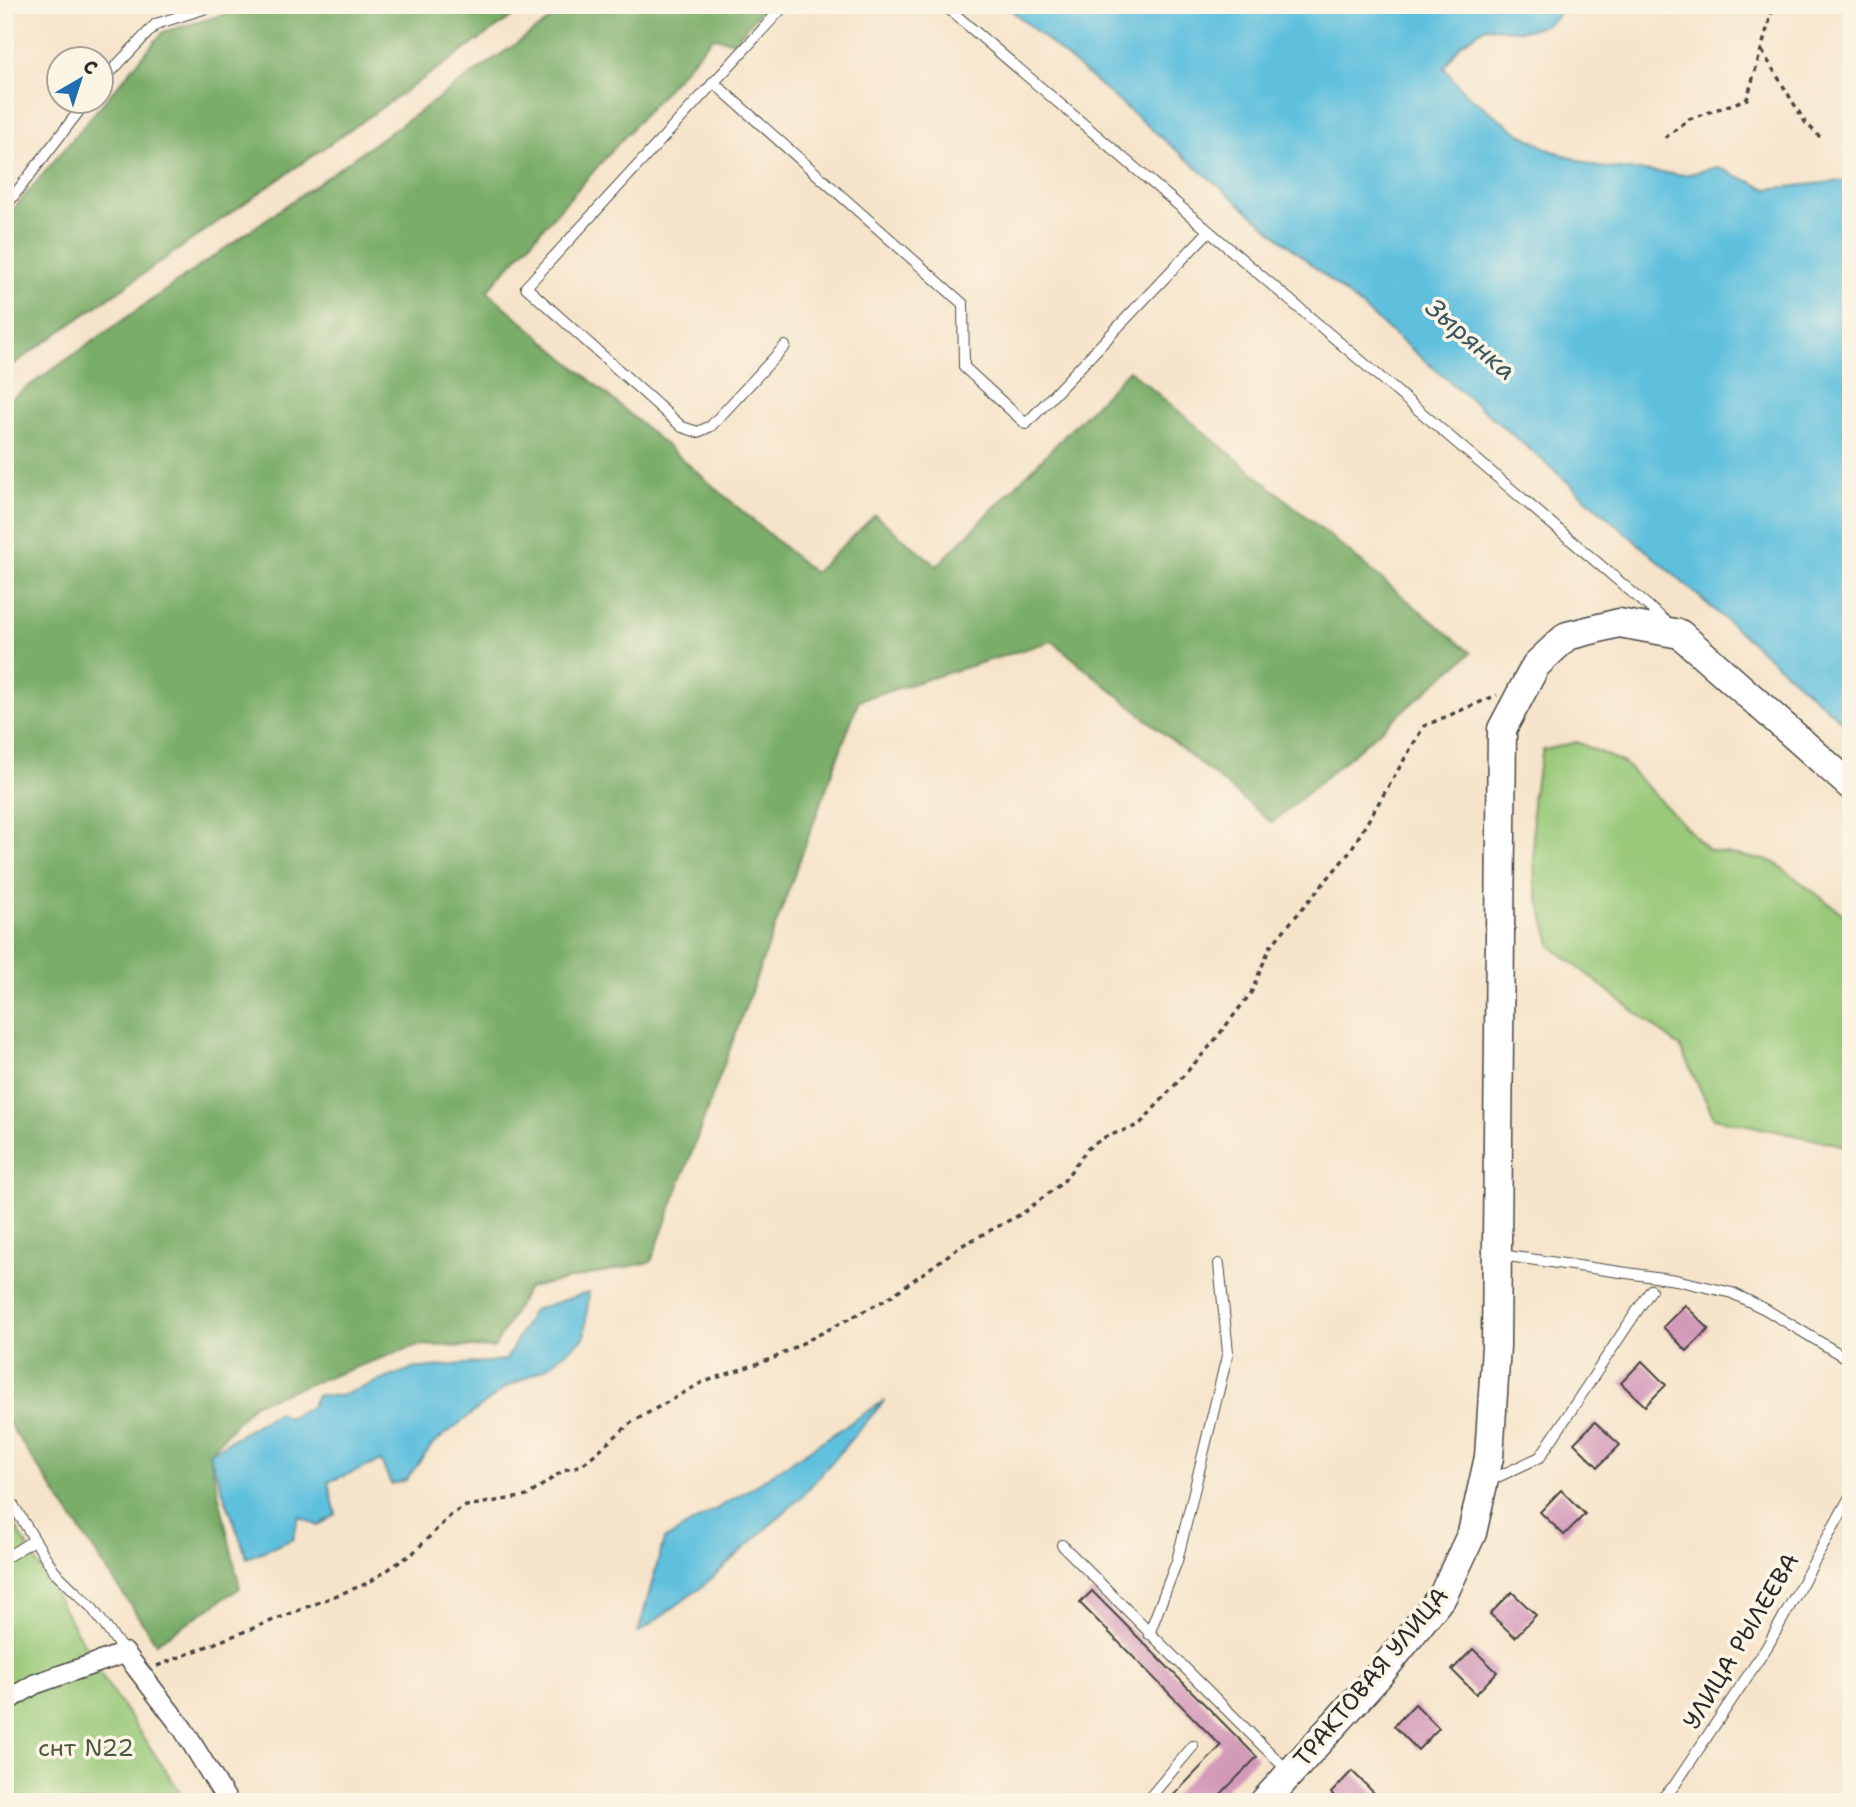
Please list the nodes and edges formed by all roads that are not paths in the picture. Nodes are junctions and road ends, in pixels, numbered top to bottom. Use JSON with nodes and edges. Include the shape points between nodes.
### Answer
{"nodes":[{"id":1,"x":216,"y":5,"type":"edge"},
{"id":2,"x":785,"y":5,"type":"edge"},
{"id":3,"x":944,"y":5,"type":"edge"},
{"id":4,"x":116,"y":66,"type":"edge"},
{"id":5,"x":713,"y":82,"type":"junction"},
{"id":6,"x":75,"y":116,"type":"edge"},
{"id":7,"x":5,"y":207,"type":"edge"},
{"id":8,"x":1209,"y":231,"type":"junction"},
{"id":9,"x":785,"y":346,"type":"dead end"},
{"id":10,"x":1680,"y":634,"type":"junction"},
{"id":11,"x":1851,"y":786,"type":"edge"},
{"id":12,"x":1497,"y":1255,"type":"junction"},
{"id":13,"x":1219,"y":1264,"type":"dead end"},
{"id":14,"x":1651,"y":1290,"type":"dead end"},
{"id":15,"x":1851,"y":1360,"type":"edge"},
{"id":16,"x":1483,"y":1484,"type":"junction"},
{"id":17,"x":5,"y":1492,"type":"edge"},
{"id":18,"x":1851,"y":1495,"type":"edge"},
{"id":19,"x":34,"y":1540,"type":"junction"},
{"id":20,"x":1062,"y":1545,"type":"dead end"},
{"id":21,"x":5,"y":1558,"type":"edge"},
{"id":22,"x":1149,"y":1634,"type":"junction"},
{"id":23,"x":125,"y":1653,"type":"junction"},
{"id":24,"x":5,"y":1702,"type":"edge"},
{"id":25,"x":1193,"y":1746,"type":"dead end"},
{"id":26,"x":1291,"y":1773,"type":"junction"},
{"id":27,"x":228,"y":1802,"type":"edge"},
{"id":28,"x":1146,"y":1802,"type":"edge"},
{"id":29,"x":1264,"y":1802,"type":"edge"},
{"id":30,"x":1658,"y":1802,"type":"edge"}],
"edges":[{"from":1,"to":4,"type":"lane","via":[[156,24]]},
{"from":2,"to":5,"type":"lane"},
{"from":3,"to":8,"type":"lane"},
{"from":5,"to":8,"type":"lane","via":[[963,304],[964,367],[1026,424]]},
{"from":5,"to":9,"type":"lane","via":[[526,287],[682,427],[698,432],[711,426]]},
{"from":6,"to":7,"type":"lane"},
{"from":8,"to":10,"type":"lane"},
{"from":10,"to":11,"type":"street"},
{"from":10,"to":12,"type":"street","name":"ТРАКТОВАЯ УЛИЦА","via":[[1619,623],[1567,636],[1535,665],[1502,729]]},
{"from":12,"to":15,"type":"lane","via":[[1676,1280],[1732,1293]]},
{"from":12,"to":16,"type":"street","name":"ТРАКТОВАЯ УЛИЦА","via":[[1494,1398]]},
{"from":13,"to":22,"type":"lane","via":[[1228,1352],[1177,1561]]},
{"from":14,"to":16,"type":"lane","via":[[1540,1457]]},
{"from":16,"to":26,"type":"street","name":"ТРАКТОВАЯ УЛИЦА","via":[[1472,1533],[1443,1595]]},
{"from":17,"to":19,"type":"lane"},
{"from":18,"to":30,"type":"lane","name":"УЛИЦА РЫЛЕЕВА","via":[[1766,1647],[1674,1786]]},
{"from":19,"to":21,"type":"lane"},
{"from":19,"to":23,"type":"lane","via":[[54,1571],[92,1608]]},
{"from":20,"to":22,"type":"lane"},
{"from":22,"to":26,"type":"lane"},
{"from":23,"to":24,"type":"street","via":[[35,1685]]},
{"from":23,"to":27,"type":"street","via":[[183,1729]]},
{"from":25,"to":28,"type":"lane"},
{"from":26,"to":29,"type":"street","name":"ТРАКТОВАЯ УЛИЦА"}]}
